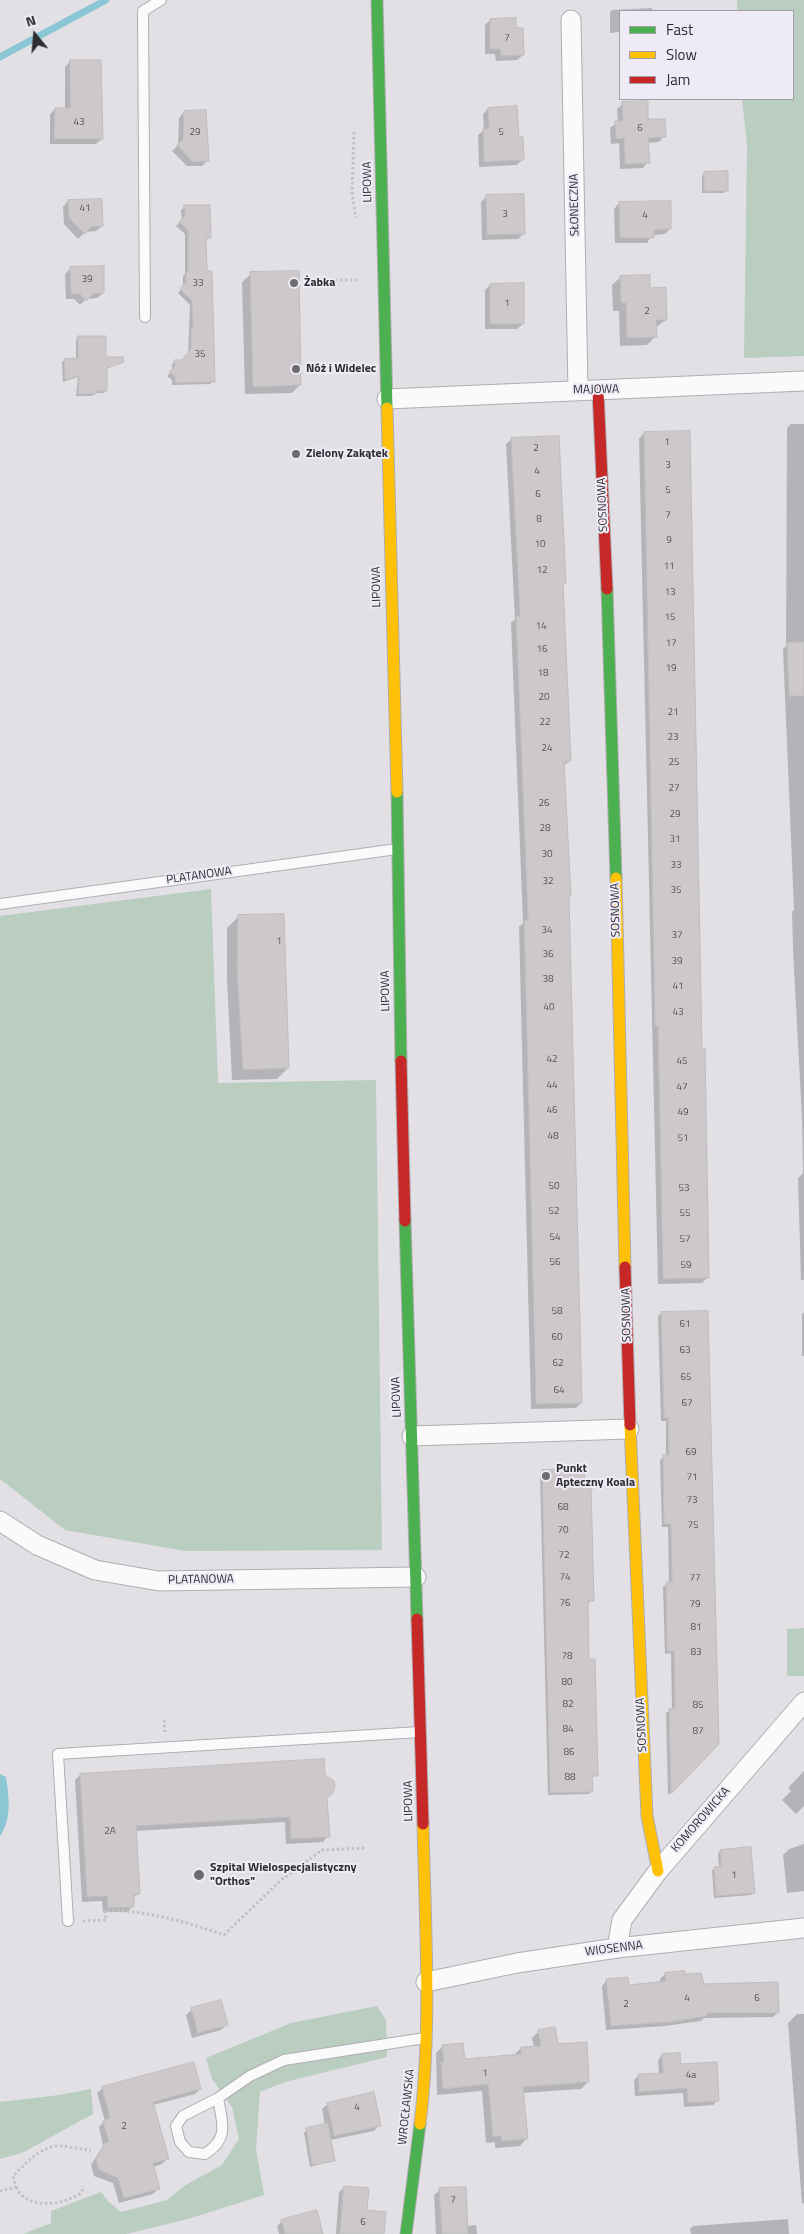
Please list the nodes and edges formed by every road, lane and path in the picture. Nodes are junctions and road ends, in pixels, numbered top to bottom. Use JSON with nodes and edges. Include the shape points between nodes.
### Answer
{"nodes":[{"id":1,"x":161,"y":0,"type":"edge"},
{"id":2,"x":377,"y":0,"type":"edge"},
{"id":3,"x":571,"y":20,"type":"dead end"},
{"id":4,"x":325,"y":280,"type":"dead end"},
{"id":5,"x":359,"y":280,"type":"dead end"},
{"id":6,"x":145,"y":317,"type":"dead end"},
{"id":7,"x":804,"y":381,"type":"edge"},
{"id":8,"x":578,"y":390,"type":"junction"},
{"id":9,"x":598,"y":391,"type":"junction"},
{"id":10,"x":387,"y":398,"type":"junction"},
{"id":11,"x":319,"y":456,"type":"dead end"},
{"id":12,"x":363,"y":456,"type":"dead end"},
{"id":13,"x":398,"y":849,"type":"junction"},
{"id":14,"x":0,"y":904,"type":"edge"},
{"id":15,"x":629,"y":1429,"type":"junction"},
{"id":16,"x":412,"y":1436,"type":"junction"},
{"id":17,"x":0,"y":1520,"type":"edge"},
{"id":18,"x":416,"y":1577,"type":"junction"},
{"id":19,"x":804,"y":1702,"type":"edge"},
{"id":20,"x":421,"y":1732,"type":"junction"},
{"id":21,"x":365,"y":1848,"type":"dead end"},
{"id":22,"x":658,"y":1871,"type":"junction"},
{"id":23,"x":68,"y":1921,"type":"joint"},
{"id":24,"x":804,"y":1928,"type":"edge"},
{"id":25,"x":617,"y":1948,"type":"junction"},
{"id":26,"x":426,"y":1982,"type":"junction"},
{"id":27,"x":426,"y":2038,"type":"junction"},
{"id":28,"x":218,"y":2098,"type":"junction"},
{"id":29,"x":91,"y":2150,"type":"dead end"},
{"id":30,"x":83,"y":2186,"type":"dead end"},
{"id":31,"x":16,"y":2187,"type":"junction"},
{"id":32,"x":0,"y":2191,"type":"edge"},
{"id":33,"x":406,"y":2234,"type":"edge"}],
"edges":[{"from":1,"to":6,"type":"lane","via":[[143,11]]},
{"from":2,"to":10,"type":"street","name":"LIPOWA"},
{"from":3,"to":8,"type":"street","name":"SŁONECZNA"},
{"from":4,"to":5,"type":"path"},
{"from":7,"to":9,"type":"street","name":"MAJOWA"},
{"from":8,"to":9,"type":"street","name":"MAJOWA"},
{"from":8,"to":10,"type":"street","name":"MAJOWA"},
{"from":9,"to":15,"type":"street","name":"SOSNOWA","via":[[612,741]]},
{"from":10,"to":13,"type":"street","name":"LIPOWA"},
{"from":11,"to":12,"type":"path"},
{"from":13,"to":14,"type":"lane","name":"PLATANOWA"},
{"from":13,"to":16,"type":"street","name":"LIPOWA","via":[[403,1173]]},
{"from":15,"to":16,"type":"street"},
{"from":15,"to":22,"type":"street","name":"SOSNOWA","via":[[647,1806]]},
{"from":16,"to":18,"type":"street","name":"LIPOWA"},
{"from":17,"to":18,"type":"street","name":"PLATANOWA","via":[[37,1545],[95,1570],[159,1581]]},
{"from":18,"to":20,"type":"street","name":"LIPOWA"},
{"from":19,"to":22,"type":"street","name":"KOMOROWICKA"},
{"from":20,"to":23,"type":"lane","via":[[58,1754]]},
{"from":20,"to":26,"type":"street","name":"LIPOWA"},
{"from":21,"to":23,"type":"path","via":[[322,1850],[281,1880],[224,1935],[176,1918],[135,1910],[105,1910],[106,1920]]},
{"from":22,"to":25,"type":"street","name":"KOMOROWICKA","via":[[622,1920]]},
{"from":24,"to":25,"type":"street","name":"WIOSENNA"},
{"from":25,"to":26,"type":"street","name":"WIOSENNA","via":[[517,1963]]},
{"from":26,"to":27,"type":"street","name":"WROCŁAWSKA"},
{"from":27,"to":28,"type":"lane","via":[[284,2060],[250,2076]]},
{"from":27,"to":33,"type":"street","name":"WROCŁAWSKA","via":[[424,2089]]},
{"from":28,"to":28,"type":"lane","via":[[183,2116],[176,2126],[180,2142],[189,2152],[205,2154],[217,2146],[223,2121]]},
{"from":29,"to":31,"type":"path","via":[[60,2146],[48,2149],[27,2161],[13,2176]]},
{"from":30,"to":31,"type":"path","via":[[82,2192],[74,2199],[61,2203],[28,2200]]},
{"from":31,"to":32,"type":"path"}]}
